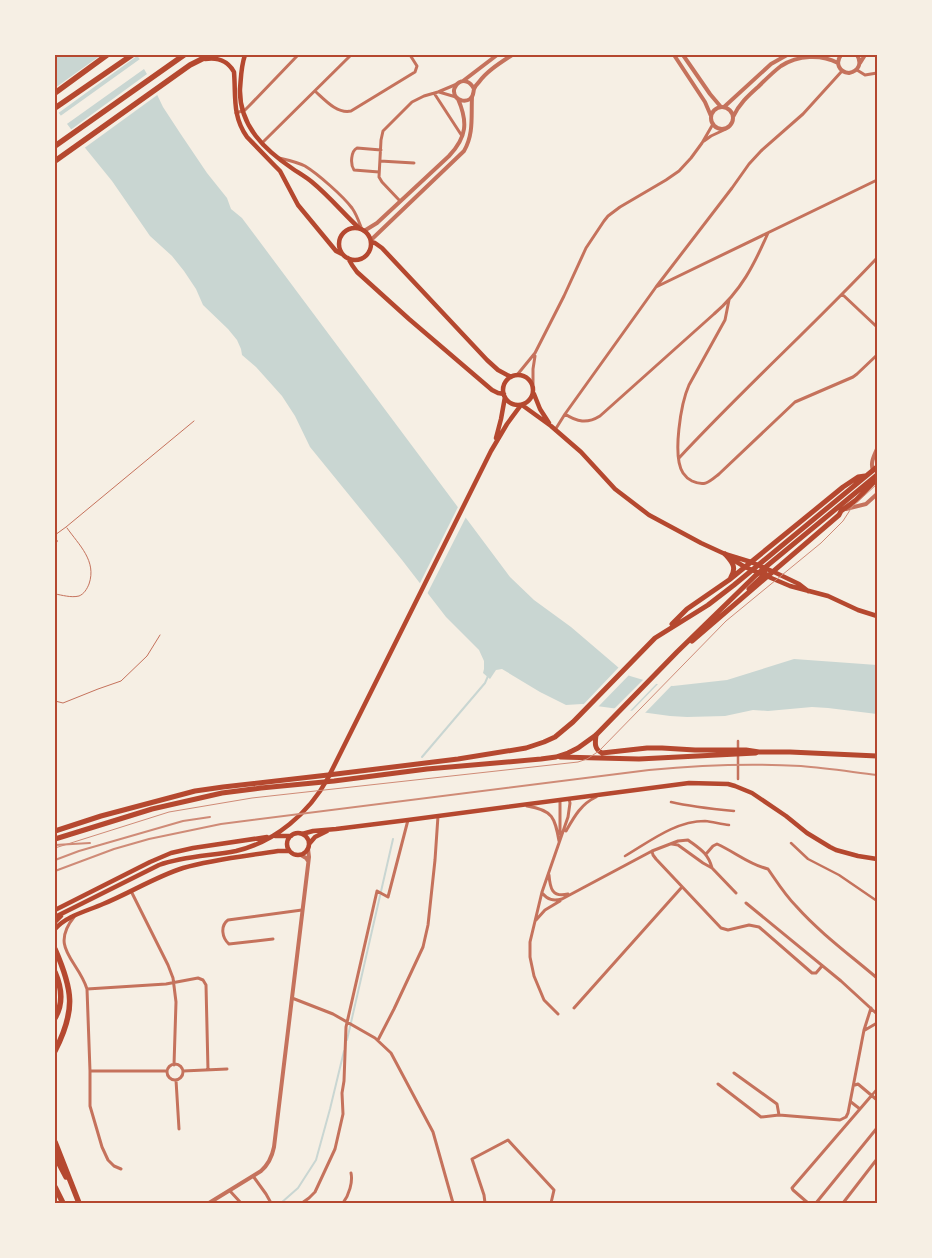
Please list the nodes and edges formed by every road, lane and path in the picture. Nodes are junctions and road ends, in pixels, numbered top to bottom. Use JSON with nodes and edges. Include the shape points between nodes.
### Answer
{"nodes":[{"id":1,"x":108,"y":55,"type":"edge"},
{"id":2,"x":132,"y":55,"type":"edge"},
{"id":3,"x":184,"y":55,"type":"edge"},
{"id":4,"x":210,"y":55,"type":"edge"},
{"id":5,"x":245,"y":55,"type":"edge"},
{"id":6,"x":298,"y":55,"type":"edge"},
{"id":7,"x":351,"y":55,"type":"edge"},
{"id":8,"x":410,"y":55,"type":"edge"},
{"id":9,"x":497,"y":55,"type":"edge"},
{"id":10,"x":512,"y":55,"type":"edge"},
{"id":11,"x":674,"y":55,"type":"edge"},
{"id":12,"x":683,"y":55,"type":"edge"},
{"id":13,"x":787,"y":55,"type":"edge"},
{"id":14,"x":841,"y":55,"type":"edge"},
{"id":15,"x":857,"y":55,"type":"edge"},
{"id":16,"x":865,"y":55,"type":"edge"},
{"id":17,"x":199,"y":61,"type":"junction"},
{"id":18,"x":838,"y":63,"type":"junction"},
{"id":19,"x":860,"y":63,"type":"junction"},
{"id":20,"x":856,"y":70,"type":"junction"},
{"id":21,"x":842,"y":71,"type":"junction"},
{"id":22,"x":877,"y":73,"type":"edge"},
{"id":23,"x":462,"y":81,"type":"junction"},
{"id":24,"x":457,"y":84,"type":"junction"},
{"id":25,"x":474,"y":89,"type":"junction"},
{"id":26,"x":315,"y":91,"type":"junction"},
{"id":27,"x":438,"y":92,"type":"junction"},
{"id":28,"x":55,"y":93,"type":"edge"},
{"id":29,"x":434,"y":93,"type":"junction"},
{"id":30,"x":472,"y":97,"type":"junction"},
{"id":31,"x":457,"y":98,"type":"junction"},
{"id":32,"x":723,"y":107,"type":"junction"},
{"id":33,"x":55,"y":108,"type":"edge"},
{"id":34,"x":242,"y":111,"type":"junction"},
{"id":35,"x":236,"y":113,"type":"junction"},
{"id":36,"x":711,"y":116,"type":"junction"},
{"id":37,"x":734,"y":117,"type":"junction"},
{"id":38,"x":712,"y":124,"type":"junction"},
{"id":39,"x":726,"y":129,"type":"junction"},
{"id":40,"x":463,"y":137,"type":"junction"},
{"id":41,"x":262,"y":143,"type":"junction"},
{"id":42,"x":702,"y":143,"type":"junction"},
{"id":43,"x":55,"y":146,"type":"edge"},
{"id":44,"x":380,"y":150,"type":"junction"},
{"id":45,"x":278,"y":158,"type":"junction"},
{"id":46,"x":55,"y":161,"type":"edge"},
{"id":47,"x":380,"y":161,"type":"junction"},
{"id":48,"x":414,"y":163,"type":"dead end"},
{"id":49,"x":379,"y":172,"type":"junction"},
{"id":50,"x":877,"y":180,"type":"edge"},
{"id":51,"x":400,"y":202,"type":"junction"},
{"id":52,"x":362,"y":230,"type":"junction"},
{"id":53,"x":768,"y":233,"type":"junction"},
{"id":54,"x":371,"y":241,"type":"junction"},
{"id":55,"x":342,"y":254,"type":"junction"},
{"id":56,"x":348,"y":258,"type":"junction"},
{"id":57,"x":877,"y":258,"type":"edge"},
{"id":58,"x":656,"y":288,"type":"junction"},
{"id":59,"x":842,"y":294,"type":"junction"},
{"id":60,"x":729,"y":300,"type":"junction"},
{"id":61,"x":877,"y":327,"type":"edge"},
{"id":62,"x":536,"y":353,"type":"junction"},
{"id":63,"x":877,"y":355,"type":"edge"},
{"id":64,"x":517,"y":375,"type":"junction"},
{"id":65,"x":511,"y":377,"type":"junction"},
{"id":66,"x":532,"y":384,"type":"junction"},
{"id":67,"x":534,"y":391,"type":"junction"},
{"id":68,"x":504,"y":396,"type":"junction"},
{"id":69,"x":521,"y":405,"type":"junction"},
{"id":70,"x":565,"y":414,"type":"junction"},
{"id":71,"x":194,"y":421,"type":"dead end"},
{"id":72,"x":553,"y":428,"type":"junction"},
{"id":73,"x":877,"y":449,"type":"edge"},
{"id":74,"x":491,"y":451,"type":"junction"},
{"id":75,"x":679,"y":458,"type":"junction"},
{"id":76,"x":874,"y":467,"type":"edge"},
{"id":77,"x":865,"y":476,"type":"junction"},
{"id":78,"x":877,"y":477,"type":"edge"},
{"id":79,"x":877,"y":494,"type":"edge"},
{"id":80,"x":841,"y":511,"type":"junction"},
{"id":81,"x":66,"y":527,"type":"junction"},
{"id":82,"x":55,"y":535,"type":"edge"},
{"id":83,"x":725,"y":554,"type":"junction"},
{"id":84,"x":751,"y":562,"type":"junction"},
{"id":85,"x":745,"y":567,"type":"junction"},
{"id":86,"x":774,"y":572,"type":"junction"},
{"id":87,"x":766,"y":576,"type":"junction"},
{"id":88,"x":729,"y":580,"type":"junction"},
{"id":89,"x":808,"y":590,"type":"junction"},
{"id":90,"x":55,"y":594,"type":"edge"},
{"id":91,"x":877,"y":616,"type":"edge"},
{"id":92,"x":667,"y":630,"type":"junction"},
{"id":93,"x":160,"y":635,"type":"dead end"},
{"id":94,"x":677,"y":652,"type":"junction"},
{"id":95,"x":55,"y":701,"type":"edge"},
{"id":96,"x":596,"y":735,"type":"junction"},
{"id":97,"x":738,"y":741,"type":"dead end"},
{"id":98,"x":759,"y":752,"type":"junction"},
{"id":99,"x":877,"y":756,"type":"edge"},
{"id":100,"x":556,"y":757,"type":"junction"},
{"id":101,"x":738,"y":779,"type":"dead end"},
{"id":102,"x":599,"y":795,"type":"junction"},
{"id":103,"x":569,"y":799,"type":"junction"},
{"id":104,"x":560,"y":800,"type":"junction"},
{"id":105,"x":671,"y":802,"type":"dead end"},
{"id":106,"x":522,"y":805,"type":"junction"},
{"id":107,"x":734,"y":811,"type":"dead end"},
{"id":108,"x":438,"y":816,"type":"junction"},
{"id":109,"x":408,"y":820,"type":"junction"},
{"id":110,"x":729,"y":826,"type":"dead end"},
{"id":111,"x":336,"y":829,"type":"junction"},
{"id":112,"x":55,"y":831,"type":"edge"},
{"id":113,"x":302,"y":834,"type":"junction"},
{"id":114,"x":291,"y":836,"type":"junction"},
{"id":115,"x":55,"y":839,"type":"edge"},
{"id":116,"x":560,"y":842,"type":"junction"},
{"id":117,"x":671,"y":843,"type":"junction"},
{"id":118,"x":791,"y":843,"type":"dead end"},
{"id":119,"x":308,"y":846,"type":"junction"},
{"id":120,"x":652,"y":851,"type":"junction"},
{"id":121,"x":290,"y":852,"type":"junction"},
{"id":122,"x":706,"y":854,"type":"junction"},
{"id":123,"x":301,"y":855,"type":"junction"},
{"id":124,"x":625,"y":856,"type":"dead end"},
{"id":125,"x":877,"y":859,"type":"edge"},
{"id":126,"x":308,"y":861,"type":"junction"},
{"id":127,"x":712,"y":868,"type":"junction"},
{"id":128,"x":549,"y":873,"type":"junction"},
{"id":129,"x":682,"y":887,"type":"junction"},
{"id":130,"x":131,"y":891,"type":"junction"},
{"id":131,"x":542,"y":892,"type":"junction"},
{"id":132,"x":573,"y":892,"type":"junction"},
{"id":133,"x":736,"y":893,"type":"dead end"},
{"id":134,"x":877,"y":901,"type":"edge"},
{"id":135,"x":746,"y":903,"type":"dead end"},
{"id":136,"x":55,"y":910,"type":"edge"},
{"id":137,"x":302,"y":910,"type":"junction"},
{"id":138,"x":63,"y":913,"type":"junction"},
{"id":139,"x":75,"y":916,"type":"junction"},
{"id":140,"x":55,"y":918,"type":"edge"},
{"id":141,"x":535,"y":921,"type":"junction"},
{"id":142,"x":55,"y":922,"type":"edge"},
{"id":143,"x":55,"y":928,"type":"edge"},
{"id":144,"x":273,"y":939,"type":"dead end"},
{"id":145,"x":55,"y":948,"type":"edge"},
{"id":146,"x":822,"y":966,"type":"junction"},
{"id":147,"x":55,"y":972,"type":"edge"},
{"id":148,"x":877,"y":978,"type":"edge"},
{"id":149,"x":174,"y":983,"type":"junction"},
{"id":150,"x":87,"y":990,"type":"junction"},
{"id":151,"x":292,"y":998,"type":"junction"},
{"id":152,"x":574,"y":1008,"type":"dead end"},
{"id":153,"x":871,"y":1008,"type":"junction"},
{"id":154,"x":558,"y":1014,"type":"dead end"},
{"id":155,"x":877,"y":1014,"type":"edge"},
{"id":156,"x":55,"y":1018,"type":"edge"},
{"id":157,"x":347,"y":1022,"type":"junction"},
{"id":158,"x":877,"y":1022,"type":"edge"},
{"id":159,"x":864,"y":1030,"type":"junction"},
{"id":160,"x":378,"y":1040,"type":"junction"},
{"id":161,"x":55,"y":1051,"type":"edge"},
{"id":162,"x":174,"y":1064,"type":"junction"},
{"id":163,"x":227,"y":1069,"type":"dead end"},
{"id":164,"x":208,"y":1070,"type":"junction"},
{"id":165,"x":90,"y":1071,"type":"junction"},
{"id":166,"x":167,"y":1071,"type":"junction"},
{"id":167,"x":183,"y":1071,"type":"junction"},
{"id":168,"x":734,"y":1073,"type":"dead end"},
{"id":169,"x":176,"y":1080,"type":"junction"},
{"id":170,"x":718,"y":1084,"type":"dead end"},
{"id":171,"x":854,"y":1085,"type":"junction"},
{"id":172,"x":877,"y":1090,"type":"edge"},
{"id":173,"x":872,"y":1096,"type":"junction"},
{"id":174,"x":877,"y":1100,"type":"edge"},
{"id":175,"x":851,"y":1102,"type":"junction"},
{"id":176,"x":860,"y":1109,"type":"junction"},
{"id":177,"x":779,"y":1115,"type":"junction"},
{"id":178,"x":877,"y":1128,"type":"edge"},
{"id":179,"x":178,"y":1129,"type":"dead end"},
{"id":180,"x":55,"y":1142,"type":"edge"},
{"id":181,"x":55,"y":1156,"type":"edge"},
{"id":182,"x":877,"y":1159,"type":"edge"},
{"id":183,"x":121,"y":1169,"type":"dead end"},
{"id":184,"x":351,"y":1173,"type":"dead end"},
{"id":185,"x":253,"y":1176,"type":"junction"},
{"id":186,"x":55,"y":1189,"type":"edge"},
{"id":187,"x":230,"y":1190,"type":"junction"},
{"id":188,"x":270,"y":1201,"type":"edge"},
{"id":189,"x":63,"y":1203,"type":"edge"},
{"id":190,"x":79,"y":1203,"type":"edge"},
{"id":191,"x":209,"y":1203,"type":"edge"},
{"id":192,"x":241,"y":1203,"type":"edge"},
{"id":193,"x":264,"y":1203,"type":"edge"},
{"id":194,"x":302,"y":1203,"type":"edge"},
{"id":195,"x":343,"y":1203,"type":"edge"},
{"id":196,"x":453,"y":1203,"type":"edge"},
{"id":197,"x":485,"y":1203,"type":"edge"},
{"id":198,"x":550,"y":1203,"type":"edge"},
{"id":199,"x":808,"y":1203,"type":"edge"},
{"id":200,"x":816,"y":1203,"type":"edge"},
{"id":201,"x":844,"y":1203,"type":"edge"}],
"edges":[{"from":1,"to":28,"type":"highway"},
{"from":2,"to":33,"type":"highway"},
{"from":3,"to":43,"type":"highway"},
{"from":4,"to":17,"type":"highway"},
{"from":5,"to":34,"type":"main road","via":[[241,77]]},
{"from":6,"to":34,"type":"street"},
{"from":7,"to":26,"type":"street"},
{"from":8,"to":26,"type":"street","via":[[417,66],[415,72],[351,111],[338,110]]},
{"from":9,"to":23,"type":"street"},
{"from":10,"to":25,"type":"street","via":[[490,71]]},
{"from":11,"to":36,"type":"street"},
{"from":12,"to":32,"type":"street"},
{"from":13,"to":32,"type":"street"},
{"from":14,"to":18,"type":"street"},
{"from":15,"to":19,"type":"street"},
{"from":16,"to":19,"type":"street"},
{"from":17,"to":35,"type":"main road","via":[[217,59],[231,66]]},
{"from":17,"to":46,"type":"highway"},
{"from":18,"to":21,"type":"street"},
{"from":18,"to":37,"type":"street","via":[[829,58],[813,57],[783,65],[741,103]]},
{"from":19,"to":20,"type":"street"},
{"from":20,"to":21,"type":"street","via":[[849,74]]},
{"from":20,"to":22,"type":"street","via":[[865,75]]},
{"from":21,"to":58,"type":"street","via":[[803,114],[761,151]]},
{"from":23,"to":24,"type":"street"},
{"from":23,"to":25,"type":"street","via":[[471,83]]},
{"from":24,"to":27,"type":"street"},
{"from":24,"to":31,"type":"street","via":[[454,90]]},
{"from":25,"to":30,"type":"street"},
{"from":26,"to":41,"type":"street"},
{"from":27,"to":29,"type":"street"},
{"from":27,"to":31,"type":"street"},
{"from":29,"to":40,"type":"street"},
{"from":29,"to":44,"type":"street","via":[[412,102],[389,124],[383,131]]},
{"from":30,"to":31,"type":"street","via":[[467,101]]},
{"from":30,"to":54,"type":"street","via":[[471,135],[464,151]]},
{"from":31,"to":40,"type":"street","via":[[464,114]]},
{"from":32,"to":36,"type":"street"},
{"from":32,"to":37,"type":"street"},
{"from":34,"to":35,"type":"street"},
{"from":34,"to":41,"type":"main road"},
{"from":35,"to":55,"type":"main road","via":[[247,138],[276,166],[298,206]]},
{"from":36,"to":38,"type":"street"},
{"from":37,"to":39,"type":"street"},
{"from":38,"to":39,"type":"street","via":[[718,129]]},
{"from":38,"to":42,"type":"street"},
{"from":39,"to":42,"type":"street"},
{"from":40,"to":51,"type":"street","via":[[453,152]]},
{"from":41,"to":45,"type":"main road"},
{"from":42,"to":62,"type":"street","via":[[673,176],[620,207],[604,221],[583,254]]},
{"from":44,"to":47,"type":"street"},
{"from":44,"to":49,"type":"street","via":[[354,149],[352,167],[354,170]]},
{"from":45,"to":52,"type":"main road","via":[[313,182]]},
{"from":45,"to":52,"type":"street","via":[[295,162],[317,174],[351,207]]},
{"from":47,"to":48,"type":"street"},
{"from":47,"to":49,"type":"street"},
{"from":49,"to":51,"type":"street","via":[[382,182]]},
{"from":50,"to":53,"type":"street"},
{"from":51,"to":52,"type":"street","via":[[377,223]]},
{"from":52,"to":54,"type":"main road"},
{"from":52,"to":55,"type":"main road","via":[[352,228],[343,234],[339,244]]},
{"from":53,"to":58,"type":"street"},
{"from":53,"to":60,"type":"street","via":[[757,259]]},
{"from":54,"to":56,"type":"main road","via":[[370,249],[363,258]]},
{"from":54,"to":65,"type":"main road","via":[[382,248],[492,365]]},
{"from":55,"to":56,"type":"main road"},
{"from":56,"to":68,"type":"main road","via":[[357,272],[409,319],[492,390]]},
{"from":57,"to":59,"type":"street"},
{"from":58,"to":70,"type":"street"},
{"from":59,"to":61,"type":"street"},
{"from":59,"to":75,"type":"street"},
{"from":60,"to":70,"type":"street","via":[[600,416],[579,421]]},
{"from":60,"to":75,"type":"street","via":[[725,320],[685,395],[679,424]]},
{"from":62,"to":64,"type":"street"},
{"from":62,"to":66,"type":"street"},
{"from":63,"to":75,"type":"street","via":[[853,377],[795,402],[706,484],[686,477]]},
{"from":64,"to":65,"type":"main road"},
{"from":64,"to":66,"type":"main road","via":[[526,377]]},
{"from":65,"to":68,"type":"main road","via":[[504,384]]},
{"from":66,"to":67,"type":"main road"},
{"from":67,"to":69,"type":"main road","via":[[530,400]]},
{"from":67,"to":72,"type":"main road","via":[[540,409]]},
{"from":68,"to":69,"type":"main road","via":[[511,404]]},
{"from":68,"to":74,"type":"main road"},
{"from":69,"to":72,"type":"main road"},
{"from":69,"to":74,"type":"main road"},
{"from":70,"to":72,"type":"street"},
{"from":71,"to":81,"type":"lane"},
{"from":72,"to":83,"type":"main road","via":[[581,452],[615,490],[649,515]]},
{"from":73,"to":76,"type":"street"},
{"from":74,"to":138,"type":"main road","via":[[323,787],[305,810],[292,823],[257,844],[159,865]]},
{"from":76,"to":77,"type":"main road"},
{"from":77,"to":84,"type":"main road","via":[[843,487]]},
{"from":77,"to":92,"type":"main road","via":[[742,580]]},
{"from":78,"to":80,"type":"main road"},
{"from":78,"to":94,"type":"main road","via":[[781,554]]},
{"from":79,"to":80,"type":"street","via":[[866,504]]},
{"from":80,"to":86,"type":"main road"},
{"from":81,"to":82,"type":"lane"},
{"from":81,"to":90,"type":"lane","via":[[90,561],[91,578],[79,596]]},
{"from":83,"to":84,"type":"main road"},
{"from":83,"to":85,"type":"main road"},
{"from":83,"to":88,"type":"main road","via":[[734,568]]},
{"from":84,"to":85,"type":"main road"},
{"from":84,"to":86,"type":"main road"},
{"from":84,"to":87,"type":"main road","via":[[764,570]]},
{"from":85,"to":87,"type":"main road"},
{"from":85,"to":88,"type":"main road"},
{"from":86,"to":87,"type":"main road"},
{"from":86,"to":89,"type":"main road"},
{"from":87,"to":89,"type":"main road"},
{"from":87,"to":94,"type":"main road","via":[[700,636]]},
{"from":88,"to":92,"type":"main road","via":[[687,608]]},
{"from":89,"to":91,"type":"main road"},
{"from":92,"to":112,"type":"main road","via":[[655,638],[573,722],[555,736],[526,748],[223,786],[101,816]]},
{"from":93,"to":95,"type":"lane","via":[[148,656],[121,681],[63,703]]},
{"from":94,"to":96,"type":"main road"},
{"from":96,"to":98,"type":"main road","via":[[596,747],[602,753],[647,748]]},
{"from":96,"to":100,"type":"main road","via":[[578,748]]},
{"from":97,"to":101,"type":"street"},
{"from":98,"to":99,"type":"main road"},
{"from":98,"to":100,"type":"main road","via":[[639,759]]},
{"from":100,"to":115,"type":"main road","via":[[222,794],[152,809]]},
{"from":102,"to":103,"type":"main road"},
{"from":102,"to":116,"type":"street","via":[[586,801],[579,809]]},
{"from":102,"to":125,"type":"main road","via":[[689,783],[728,784],[752,793],[830,847]]},
{"from":103,"to":104,"type":"main road"},
{"from":103,"to":116,"type":"street","via":[[568,817]]},
{"from":104,"to":106,"type":"main road"},
{"from":104,"to":116,"type":"street"},
{"from":105,"to":107,"type":"street"},
{"from":106,"to":108,"type":"main road"},
{"from":106,"to":116,"type":"street","via":[[550,814],[556,823]]},
{"from":108,"to":109,"type":"main road"},
{"from":108,"to":160,"type":"street","via":[[423,947]]},
{"from":109,"to":111,"type":"main road"},
{"from":109,"to":157,"type":"street","via":[[388,897],[377,891]]},
{"from":110,"to":124,"type":"street","via":[[705,821],[690,824],[662,833]]},
{"from":111,"to":113,"type":"main road"},
{"from":111,"to":119,"type":"main road","via":[[318,835]]},
{"from":113,"to":114,"type":"main road"},
{"from":113,"to":119,"type":"main road"},
{"from":114,"to":121,"type":"main road","via":[[287,842]]},
{"from":114,"to":136,"type":"main road","via":[[171,853]]},
{"from":116,"to":128,"type":"street"},
{"from":117,"to":120,"type":"street"},
{"from":117,"to":122,"type":"street","via":[[688,840]]},
{"from":117,"to":127,"type":"street"},
{"from":118,"to":134,"type":"street","via":[[808,859]]},
{"from":119,"to":123,"type":"main road"},
{"from":119,"to":126,"type":"street"},
{"from":120,"to":129,"type":"street"},
{"from":120,"to":132,"type":"street"},
{"from":121,"to":123,"type":"main road"},
{"from":121,"to":130,"type":"main road","via":[[278,851],[196,865],[159,877]]},
{"from":122,"to":127,"type":"street"},
{"from":122,"to":148,"type":"street","via":[[718,844],[768,869],[796,907]]},
{"from":123,"to":126,"type":"street"},
{"from":126,"to":137,"type":"street"},
{"from":127,"to":133,"type":"street"},
{"from":128,"to":131,"type":"street"},
{"from":128,"to":132,"type":"street","via":[[551,889],[555,893]]},
{"from":129,"to":146,"type":"street","via":[[723,929],[756,926],[812,973]]},
{"from":129,"to":152,"type":"street"},
{"from":130,"to":139,"type":"main road"},
{"from":130,"to":149,"type":"street"},
{"from":131,"to":132,"type":"street","via":[[548,899],[556,901]]},
{"from":131,"to":141,"type":"street"},
{"from":132,"to":141,"type":"street","via":[[545,910]]},
{"from":135,"to":146,"type":"street"},
{"from":137,"to":144,"type":"street","via":[[228,920],[223,924],[229,944]]},
{"from":137,"to":151,"type":"street"},
{"from":138,"to":140,"type":"main road"},
{"from":138,"to":142,"type":"main road"},
{"from":139,"to":143,"type":"main road"},
{"from":139,"to":150,"type":"street","via":[[66,928],[64,943]]},
{"from":141,"to":154,"type":"street","via":[[530,942],[534,976],[544,1000]]},
{"from":145,"to":161,"type":"highway","via":[[68,980],[70,1004],[66,1028]]},
{"from":146,"to":153,"type":"street"},
{"from":147,"to":156,"type":"highway","via":[[61,997]]},
{"from":149,"to":150,"type":"street"},
{"from":149,"to":162,"type":"street"},
{"from":149,"to":164,"type":"street","via":[[198,978],[204,982]]},
{"from":150,"to":165,"type":"street"},
{"from":151,"to":157,"type":"street"},
{"from":151,"to":185,"type":"street","via":[[273,1153],[266,1166]]},
{"from":153,"to":155,"type":"street"},
{"from":153,"to":159,"type":"street"},
{"from":157,"to":160,"type":"street"},
{"from":157,"to":194,"type":"street","via":[[343,1114],[336,1149],[315,1192]]},
{"from":158,"to":159,"type":"street"},
{"from":159,"to":171,"type":"street"},
{"from":160,"to":196,"type":"street","via":[[391,1053],[433,1132]]},
{"from":162,"to":166,"type":"street"},
{"from":162,"to":167,"type":"street"},
{"from":163,"to":164,"type":"street"},
{"from":164,"to":167,"type":"street"},
{"from":165,"to":166,"type":"street"},
{"from":165,"to":183,"type":"street","via":[[90,1106],[94,1125],[108,1160]]},
{"from":166,"to":169,"type":"street","via":[[168,1076]]},
{"from":167,"to":169,"type":"street","via":[[181,1078]]},
{"from":168,"to":177,"type":"street","via":[[777,1104]]},
{"from":169,"to":179,"type":"street"},
{"from":170,"to":177,"type":"street","via":[[761,1117]]},
{"from":171,"to":173,"type":"street","via":[[858,1084]]},
{"from":171,"to":175,"type":"street"},
{"from":172,"to":173,"type":"street"},
{"from":173,"to":174,"type":"street"},
{"from":173,"to":176,"type":"street"},
{"from":175,"to":176,"type":"street"},
{"from":175,"to":177,"type":"street","via":[[846,1117],[840,1120]]},
{"from":176,"to":199,"type":"street","via":[[792,1188]]},
{"from":178,"to":200,"type":"street"},
{"from":180,"to":190,"type":"highway"},
{"from":181,"to":190,"type":"highway"},
{"from":182,"to":201,"type":"street"},
{"from":184,"to":195,"type":"street","via":[[347,1198]]},
{"from":185,"to":187,"type":"street"},
{"from":185,"to":188,"type":"street"},
{"from":186,"to":189,"type":"highway"},
{"from":187,"to":191,"type":"street"},
{"from":187,"to":192,"type":"street"},
{"from":188,"to":193,"type":"street"},
{"from":197,"to":198,"type":"street","via":[[472,1159],[508,1140],[554,1190]]}]}
